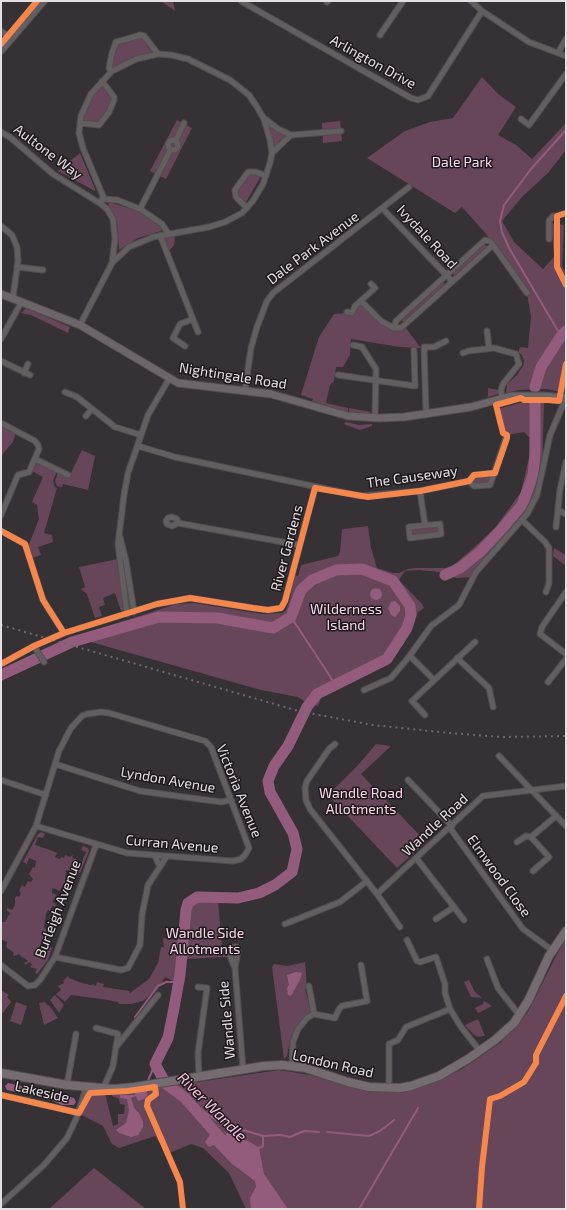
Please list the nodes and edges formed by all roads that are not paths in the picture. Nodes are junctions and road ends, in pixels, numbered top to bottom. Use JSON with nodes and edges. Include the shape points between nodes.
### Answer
{"nodes":[{"id":1,"x":241,"y":1,"type":"edge"},
{"id":2,"x":404,"y":1,"type":"edge"},
{"id":3,"x":471,"y":1,"type":"edge"},
{"id":4,"x":41,"y":2,"type":"edge"},
{"id":5,"x":248,"y":3,"type":"edge"},
{"id":6,"x":482,"y":11,"type":"junction"},
{"id":7,"x":1,"y":31,"type":"edge"},
{"id":8,"x":380,"y":36,"type":"dead end"},
{"id":9,"x":11,"y":38,"type":"junction"},
{"id":10,"x":566,"y":39,"type":"edge"},
{"id":11,"x":1,"y":51,"type":"edge"},
{"id":12,"x":558,"y":53,"type":"junction"},
{"id":13,"x":158,"y":54,"type":"junction"},
{"id":14,"x":566,"y":56,"type":"edge"},
{"id":15,"x":112,"y":72,"type":"junction"},
{"id":16,"x":566,"y":74,"type":"edge"},
{"id":17,"x":102,"y":81,"type":"junction"},
{"id":18,"x":264,"y":119,"type":"junction"},
{"id":19,"x":521,"y":119,"type":"dead end"},
{"id":20,"x":80,"y":123,"type":"junction"},
{"id":21,"x":184,"y":124,"type":"dead end"},
{"id":22,"x":342,"y":131,"type":"dead end"},
{"id":23,"x":1,"y":132,"type":"edge"},
{"id":24,"x":291,"y":135,"type":"junction"},
{"id":25,"x":272,"y":153,"type":"junction"},
{"id":26,"x":266,"y":176,"type":"junction"},
{"id":27,"x":409,"y":188,"type":"dead end"},
{"id":28,"x":102,"y":201,"type":"junction"},
{"id":29,"x":247,"y":208,"type":"junction"},
{"id":30,"x":140,"y":209,"type":"junction"},
{"id":31,"x":384,"y":209,"type":"junction"},
{"id":32,"x":566,"y":213,"type":"edge"},
{"id":33,"x":1,"y":226,"type":"edge"},
{"id":34,"x":168,"y":233,"type":"junction"},
{"id":35,"x":160,"y":235,"type":"junction"},
{"id":36,"x":549,"y":239,"type":"dead end"},
{"id":37,"x":493,"y":245,"type":"junction"},
{"id":38,"x":112,"y":263,"type":"junction"},
{"id":39,"x":17,"y":267,"type":"junction"},
{"id":40,"x":43,"y":270,"type":"dead end"},
{"id":41,"x":447,"y":275,"type":"junction"},
{"id":42,"x":452,"y":281,"type":"junction"},
{"id":43,"x":371,"y":284,"type":"dead end"},
{"id":44,"x":527,"y":293,"type":"dead end"},
{"id":45,"x":1,"y":294,"type":"edge"},
{"id":46,"x":13,"y":297,"type":"junction"},
{"id":47,"x":22,"y":301,"type":"junction"},
{"id":48,"x":362,"y":301,"type":"junction"},
{"id":49,"x":347,"y":312,"type":"dead end"},
{"id":50,"x":193,"y":319,"type":"junction"},
{"id":51,"x":80,"y":325,"type":"junction"},
{"id":52,"x":394,"y":328,"type":"junction"},
{"id":53,"x":487,"y":331,"type":"dead end"},
{"id":54,"x":198,"y":332,"type":"dead end"},
{"id":55,"x":1,"y":339,"type":"edge"},
{"id":56,"x":446,"y":341,"type":"dead end"},
{"id":57,"x":185,"y":346,"type":"dead end"},
{"id":58,"x":353,"y":346,"type":"dead end"},
{"id":59,"x":489,"y":348,"type":"junction"},
{"id":60,"x":414,"y":350,"type":"dead end"},
{"id":61,"x":463,"y":353,"type":"dead end"},
{"id":62,"x":1,"y":361,"type":"edge"},
{"id":63,"x":28,"y":364,"type":"dead end"},
{"id":64,"x":24,"y":373,"type":"junction"},
{"id":65,"x":338,"y":374,"type":"dead end"},
{"id":66,"x":30,"y":375,"type":"dead end"},
{"id":67,"x":169,"y":379,"type":"junction"},
{"id":68,"x":376,"y":381,"type":"junction"},
{"id":69,"x":245,"y":390,"type":"junction"},
{"id":70,"x":65,"y":392,"type":"dead end"},
{"id":71,"x":566,"y":398,"type":"edge"},
{"id":72,"x":502,"y":399,"type":"junction"},
{"id":73,"x":92,"y":410,"type":"junction"},
{"id":74,"x":426,"y":414,"type":"junction"},
{"id":75,"x":86,"y":416,"type":"dead end"},
{"id":76,"x":375,"y":418,"type":"junction"},
{"id":77,"x":1,"y":422,"type":"edge"},
{"id":78,"x":141,"y":435,"type":"junction"},
{"id":79,"x":507,"y":436,"type":"dead end"},
{"id":80,"x":138,"y":446,"type":"junction"},
{"id":81,"x":36,"y":459,"type":"junction"},
{"id":82,"x":566,"y":462,"type":"edge"},
{"id":83,"x":495,"y":473,"type":"junction"},
{"id":84,"x":565,"y":473,"type":"edge"},
{"id":85,"x":68,"y":475,"type":"dead end"},
{"id":86,"x":469,"y":481,"type":"junction"},
{"id":87,"x":315,"y":488,"type":"junction"},
{"id":88,"x":420,"y":491,"type":"junction"},
{"id":89,"x":558,"y":510,"type":"junction"},
{"id":90,"x":566,"y":514,"type":"edge"},
{"id":91,"x":1,"y":515,"type":"edge"},
{"id":92,"x":522,"y":520,"type":"junction"},
{"id":93,"x":178,"y":523,"type":"dead end"},
{"id":94,"x":425,"y":525,"type":"junction"},
{"id":95,"x":556,"y":527,"type":"dead end"},
{"id":96,"x":1,"y":531,"type":"edge"},
{"id":97,"x":119,"y":532,"type":"junction"},
{"id":98,"x":299,"y":545,"type":"junction"},
{"id":99,"x":546,"y":592,"type":"dead end"},
{"id":100,"x":566,"y":592,"type":"edge"},
{"id":101,"x":134,"y":612,"type":"junction"},
{"id":102,"x":127,"y":614,"type":"junction"},
{"id":103,"x":64,"y":633,"type":"junction"},
{"id":104,"x":475,"y":642,"type":"dead end"},
{"id":105,"x":34,"y":646,"type":"junction"},
{"id":106,"x":566,"y":654,"type":"edge"},
{"id":107,"x":410,"y":656,"type":"junction"},
{"id":108,"x":457,"y":658,"type":"junction"},
{"id":109,"x":566,"y":658,"type":"edge"},
{"id":110,"x":44,"y":662,"type":"dead end"},
{"id":111,"x":1,"y":664,"type":"edge"},
{"id":112,"x":434,"y":680,"type":"junction"},
{"id":113,"x":548,"y":682,"type":"dead end"},
{"id":114,"x":364,"y":690,"type":"dead end"},
{"id":115,"x":493,"y":707,"type":"dead end"},
{"id":116,"x":425,"y":715,"type":"dead end"},
{"id":117,"x":335,"y":744,"type":"dead end"},
{"id":118,"x":500,"y":756,"type":"dead end"},
{"id":119,"x":55,"y":764,"type":"junction"},
{"id":120,"x":1,"y":780,"type":"edge"},
{"id":121,"x":408,"y":780,"type":"dead end"},
{"id":122,"x":566,"y":786,"type":"edge"},
{"id":123,"x":532,"y":790,"type":"junction"},
{"id":124,"x":46,"y":795,"type":"junction"},
{"id":125,"x":231,"y":800,"type":"junction"},
{"id":126,"x":556,"y":816,"type":"junction"},
{"id":127,"x":36,"y":826,"type":"junction"},
{"id":128,"x":566,"y":826,"type":"edge"},
{"id":129,"x":451,"y":827,"type":"junction"},
{"id":130,"x":531,"y":837,"type":"junction"},
{"id":131,"x":517,"y":842,"type":"dead end"},
{"id":132,"x":96,"y":845,"type":"junction"},
{"id":133,"x":155,"y":856,"type":"junction"},
{"id":134,"x":167,"y":856,"type":"junction"},
{"id":135,"x":417,"y":859,"type":"junction"},
{"id":136,"x":238,"y":861,"type":"joint"},
{"id":137,"x":160,"y":867,"type":"junction"},
{"id":138,"x":533,"y":871,"type":"dead end"},
{"id":139,"x":367,"y":881,"type":"junction"},
{"id":140,"x":1,"y":891,"type":"edge"},
{"id":141,"x":377,"y":894,"type":"junction"},
{"id":142,"x":454,"y":907,"type":"junction"},
{"id":143,"x":436,"y":918,"type":"dead end"},
{"id":144,"x":464,"y":920,"type":"dead end"},
{"id":145,"x":285,"y":924,"type":"dead end"},
{"id":146,"x":400,"y":927,"type":"dead end"},
{"id":147,"x":566,"y":932,"type":"edge"},
{"id":148,"x":407,"y":940,"type":"dead end"},
{"id":149,"x":552,"y":950,"type":"junction"},
{"id":150,"x":55,"y":957,"type":"junction"},
{"id":151,"x":487,"y":959,"type":"dead end"},
{"id":152,"x":1,"y":965,"type":"edge"},
{"id":153,"x":361,"y":965,"type":"dead end"},
{"id":154,"x":235,"y":968,"type":"dead end"},
{"id":155,"x":309,"y":986,"type":"dead end"},
{"id":156,"x":198,"y":987,"type":"dead end"},
{"id":157,"x":158,"y":995,"type":"dead end"},
{"id":158,"x":450,"y":1009,"type":"junction"},
{"id":159,"x":314,"y":1014,"type":"junction"},
{"id":160,"x":520,"y":1016,"type":"junction"},
{"id":161,"x":96,"y":1028,"type":"dead end"},
{"id":162,"x":76,"y":1034,"type":"dead end"},
{"id":163,"x":116,"y":1048,"type":"junction"},
{"id":164,"x":480,"y":1051,"type":"junction"},
{"id":165,"x":292,"y":1066,"type":"junction"},
{"id":166,"x":244,"y":1069,"type":"junction"},
{"id":167,"x":1,"y":1073,"type":"edge"},
{"id":168,"x":199,"y":1077,"type":"junction"},
{"id":169,"x":389,"y":1081,"type":"dead end"},
{"id":170,"x":66,"y":1086,"type":"junction"},
{"id":171,"x":86,"y":1088,"type":"junction"},
{"id":172,"x":103,"y":1089,"type":"junction"},
{"id":173,"x":1,"y":1095,"type":"edge"},
{"id":174,"x":80,"y":1110,"type":"junction"},
{"id":175,"x":1,"y":1204,"type":"edge"}],
"edges":[{"from":1,"to":5,"type":"street","name":"Arlington Drive"},
{"from":2,"to":8,"type":"street"},
{"from":3,"to":6,"type":"street"},
{"from":4,"to":9,"type":"street"},
{"from":5,"to":6,"type":"street","name":"Arlington Drive","via":[[418,100],[430,92]]},
{"from":6,"to":12,"type":"street","via":[[529,42]]},
{"from":7,"to":9,"type":"street"},
{"from":9,"to":11,"type":"street"},
{"from":10,"to":12,"type":"street"},
{"from":12,"to":14,"type":"street"},
{"from":13,"to":15,"type":"street","via":[[136,59]]},
{"from":13,"to":15,"type":"street","via":[[144,36],[120,40],[116,42],[112,53],[109,68]]},
{"from":13,"to":18,"type":"street","via":[[188,59],[230,80],[249,95]]},
{"from":15,"to":17,"type":"street"},
{"from":16,"to":19,"type":"street","via":[[529,125]]},
{"from":17,"to":20,"type":"street","via":[[87,101]]},
{"from":17,"to":20,"type":"street","via":[[114,97],[109,112],[99,125]]},
{"from":18,"to":24,"type":"street"},
{"from":18,"to":25,"type":"street"},
{"from":20,"to":28,"type":"street","via":[[81,142]]},
{"from":21,"to":30,"type":"street","via":[[176,140],[178,146],[171,149]]},
{"from":22,"to":24,"type":"street"},
{"from":23,"to":28,"type":"street","name":"Aultone Way","via":[[53,174]]},
{"from":24,"to":25,"type":"street"},
{"from":25,"to":26,"type":"street"},
{"from":26,"to":29,"type":"street"},
{"from":26,"to":29,"type":"street","via":[[248,172],[235,190],[236,198]]},
{"from":27,"to":31,"type":"street","name":"Dale Park Avenue"},
{"from":28,"to":30,"type":"street","via":[[117,200]]},
{"from":28,"to":38,"type":"street","via":[[114,224],[115,244]]},
{"from":29,"to":34,"type":"street","via":[[233,218],[216,225]]},
{"from":30,"to":34,"type":"street","via":[[162,224]]},
{"from":31,"to":41,"type":"street","name":"Ivydale Road"},
{"from":31,"to":69,"type":"street","name":"Dale Park Avenue","via":[[290,278],[269,297],[251,348]]},
{"from":32,"to":36,"type":"street","via":[[553,216],[549,221]]},
{"from":33,"to":39,"type":"street","via":[[16,242]]},
{"from":34,"to":35,"type":"street"},
{"from":35,"to":38,"type":"street","via":[[136,243]]},
{"from":35,"to":50,"type":"street"},
{"from":37,"to":41,"type":"street","via":[[485,240]]},
{"from":37,"to":42,"type":"street"},
{"from":37,"to":44,"type":"street"},
{"from":38,"to":51,"type":"street"},
{"from":39,"to":40,"type":"street"},
{"from":39,"to":46,"type":"street"},
{"from":41,"to":42,"type":"street","name":"Ivydale Road"},
{"from":41,"to":52,"type":"street","via":[[396,321]]},
{"from":42,"to":52,"type":"street","via":[[401,328]]},
{"from":43,"to":48,"type":"street","via":[[375,288]]},
{"from":45,"to":46,"type":"main road","name":"Nightingale Road"},
{"from":46,"to":47,"type":"main road","name":"Nightingale Road"},
{"from":47,"to":51,"type":"main road","name":"Nightingale Road"},
{"from":47,"to":55,"type":"street"},
{"from":48,"to":49,"type":"street","via":[[355,306],[352,313]]},
{"from":48,"to":52,"type":"street","via":[[381,321]]},
{"from":50,"to":54,"type":"street"},
{"from":50,"to":57,"type":"street","via":[[180,324],[173,338]]},
{"from":51,"to":67,"type":"main road","name":"Nightingale Road"},
{"from":53,"to":59,"type":"street"},
{"from":56,"to":74,"type":"street","via":[[434,347],[424,347]]},
{"from":58,"to":68,"type":"street","via":[[362,347],[376,369]]},
{"from":59,"to":61,"type":"street"},
{"from":59,"to":72,"type":"street","via":[[513,352],[518,358],[518,365],[502,387]]},
{"from":60,"to":68,"type":"street","via":[[415,386]]},
{"from":62,"to":64,"type":"street"},
{"from":63,"to":64,"type":"street"},
{"from":64,"to":66,"type":"street"},
{"from":65,"to":68,"type":"street"},
{"from":67,"to":69,"type":"main road","name":"Nightingale Road","via":[[178,383]]},
{"from":67,"to":78,"type":"street","via":[[148,415]]},
{"from":68,"to":76,"type":"street"},
{"from":69,"to":76,"type":"main road","name":"Nightingale Road","via":[[297,400],[348,416]]},
{"from":70,"to":73,"type":"street","via":[[77,397]]},
{"from":71,"to":72,"type":"main road","name":"Nightingale Road","via":[[524,396]]},
{"from":71,"to":92,"type":"street","via":[[550,435],[537,495]]},
{"from":72,"to":74,"type":"main road","name":"Nightingale Road"},
{"from":73,"to":75,"type":"street"},
{"from":73,"to":78,"type":"street","via":[[118,429]]},
{"from":74,"to":76,"type":"main road","name":"Nightingale Road"},
{"from":77,"to":81,"type":"street","via":[[35,441],[39,449]]},
{"from":78,"to":80,"type":"street"},
{"from":79,"to":83,"type":"street","name":"The Causeway"},
{"from":80,"to":87,"type":"street","name":"The Causeway","via":[[175,457]]},
{"from":80,"to":97,"type":"street","via":[[125,485]]},
{"from":81,"to":85,"type":"street"},
{"from":81,"to":91,"type":"street","via":[[28,472],[18,475]]},
{"from":82,"to":84,"type":"street"},
{"from":83,"to":86,"type":"street","name":"The Causeway","via":[[474,475]]},
{"from":83,"to":86,"type":"street","name":"The Causeway","via":[[490,484],[474,486]]},
{"from":84,"to":89,"type":"street"},
{"from":86,"to":88,"type":"street","name":"The Causeway"},
{"from":87,"to":88,"type":"street","name":"The Causeway","via":[[368,497]]},
{"from":87,"to":98,"type":"street","name":"River Gardens"},
{"from":88,"to":94,"type":"street"},
{"from":89,"to":90,"type":"street"},
{"from":89,"to":95,"type":"street"},
{"from":92,"to":99,"type":"street","via":[[548,548]]},
{"from":92,"to":107,"type":"street","via":[[476,572],[459,605],[431,626]]},
{"from":93,"to":98,"type":"street"},
{"from":94,"to":94,"type":"street","via":[[440,524],[441,534],[410,538],[409,527]]},
{"from":96,"to":103,"type":"street","via":[[25,544],[43,600]]},
{"from":97,"to":101,"type":"street"},
{"from":97,"to":102,"type":"street","via":[[118,544]]},
{"from":98,"to":101,"type":"street","name":"River Gardens","via":[[284,605],[278,609],[253,608],[190,598]]},
{"from":100,"to":106,"type":"street","via":[[540,634]]},
{"from":101,"to":102,"type":"street","name":"River Gardens"},
{"from":102,"to":103,"type":"street","name":"River Gardens"},
{"from":103,"to":105,"type":"street","name":"River Gardens"},
{"from":104,"to":108,"type":"street"},
{"from":105,"to":110,"type":"street"},
{"from":105,"to":111,"type":"street","name":"River Gardens"},
{"from":107,"to":112,"type":"street"},
{"from":107,"to":114,"type":"street","via":[[388,680]]},
{"from":108,"to":112,"type":"street"},
{"from":108,"to":115,"type":"street","via":[[489,688]]},
{"from":109,"to":113,"type":"street"},
{"from":112,"to":116,"type":"street","via":[[412,701]]},
{"from":117,"to":139,"type":"street","via":[[307,781],[306,800],[310,809]]},
{"from":118,"to":123,"type":"street"},
{"from":119,"to":124,"type":"street","name":"Victoria Avenue"},
{"from":119,"to":125,"type":"street","name":"Lyndon Avenue","via":[[140,791],[221,802]]},
{"from":119,"to":125,"type":"street","name":"Victoria Avenue","via":[[66,736],[82,716],[109,713],[205,742],[211,747]]},
{"from":120,"to":124,"type":"street"},
{"from":121,"to":129,"type":"street","name":"Elmwood Close"},
{"from":122,"to":123,"type":"street","name":"Wandle Road"},
{"from":123,"to":126,"type":"street"},
{"from":123,"to":129,"type":"street","name":"Wandle Road","via":[[483,796]]},
{"from":124,"to":127,"type":"street","name":"Victoria Avenue"},
{"from":125,"to":136,"type":"street","name":"Victoria Avenue","via":[[248,843],[246,855]]},
{"from":126,"to":128,"type":"street"},
{"from":126,"to":130,"type":"street"},
{"from":127,"to":132,"type":"street","name":"Curran Avenue"},
{"from":127,"to":140,"type":"street","name":"Victoria Avenue"},
{"from":129,"to":135,"type":"street","name":"Wandle Road"},
{"from":129,"to":149,"type":"street","name":"Elmwood Close","via":[[523,929]]},
{"from":130,"to":131,"type":"street","via":[[526,836]]},
{"from":130,"to":138,"type":"street","via":[[549,858]]},
{"from":132,"to":133,"type":"street","name":"Curran Avenue","via":[[127,853]]},
{"from":132,"to":150,"type":"street","name":"Burleigh Avenue"},
{"from":133,"to":134,"type":"street","name":"Curran Avenue"},
{"from":133,"to":137,"type":"street"},
{"from":134,"to":136,"type":"street","name":"Curran Avenue"},
{"from":134,"to":137,"type":"street"},
{"from":135,"to":141,"type":"street","name":"Wandle Road"},
{"from":135,"to":142,"type":"street"},
{"from":137,"to":150,"type":"street","via":[[148,886],[140,945],[128,968],[121,970]]},
{"from":139,"to":141,"type":"street"},
{"from":139,"to":145,"type":"street","via":[[340,902]]},
{"from":141,"to":146,"type":"street"},
{"from":142,"to":143,"type":"street"},
{"from":142,"to":144,"type":"street"},
{"from":147,"to":149,"type":"main road","name":"London Road"},
{"from":148,"to":158,"type":"street","via":[[417,961],[436,957]]},
{"from":149,"to":160,"type":"main road","name":"London Road"},
{"from":150,"to":152,"type":"street","name":"Burleigh Avenue","via":[[32,986],[25,985]]},
{"from":151,"to":160,"type":"street","via":[[498,988]]},
{"from":153,"to":159,"type":"street","via":[[367,1000],[342,1006],[335,1018]]},
{"from":154,"to":166,"type":"street","name":"Wandle Side"},
{"from":155,"to":159,"type":"street"},
{"from":156,"to":168,"type":"street","via":[[207,988],[198,1053]]},
{"from":157,"to":163,"type":"street"},
{"from":158,"to":164,"type":"street"},
{"from":158,"to":169,"type":"street","via":[[406,1027],[398,1040],[389,1044]]},
{"from":159,"to":165,"type":"street","via":[[298,1029]]},
{"from":160,"to":164,"type":"main road","name":"London Road"},
{"from":161,"to":163,"type":"street","via":[[118,1034]]},
{"from":162,"to":170,"type":"street"},
{"from":163,"to":172,"type":"street","via":[[113,1066]]},
{"from":164,"to":165,"type":"main road","name":"London Road","via":[[439,1076],[400,1088],[361,1085]]},
{"from":165,"to":166,"type":"main road","name":"London Road"},
{"from":166,"to":168,"type":"main road","name":"London Road"},
{"from":167,"to":170,"type":"main road","name":"London Road"},
{"from":168,"to":172,"type":"main road","name":"London Road"},
{"from":170,"to":171,"type":"main road","name":"London Road"},
{"from":171,"to":172,"type":"main road","name":"London Road"},
{"from":171,"to":174,"type":"street"},
{"from":173,"to":174,"type":"street","name":"Lakeside"},
{"from":174,"to":175,"type":"street","via":[[72,1129],[54,1155]]}]}
